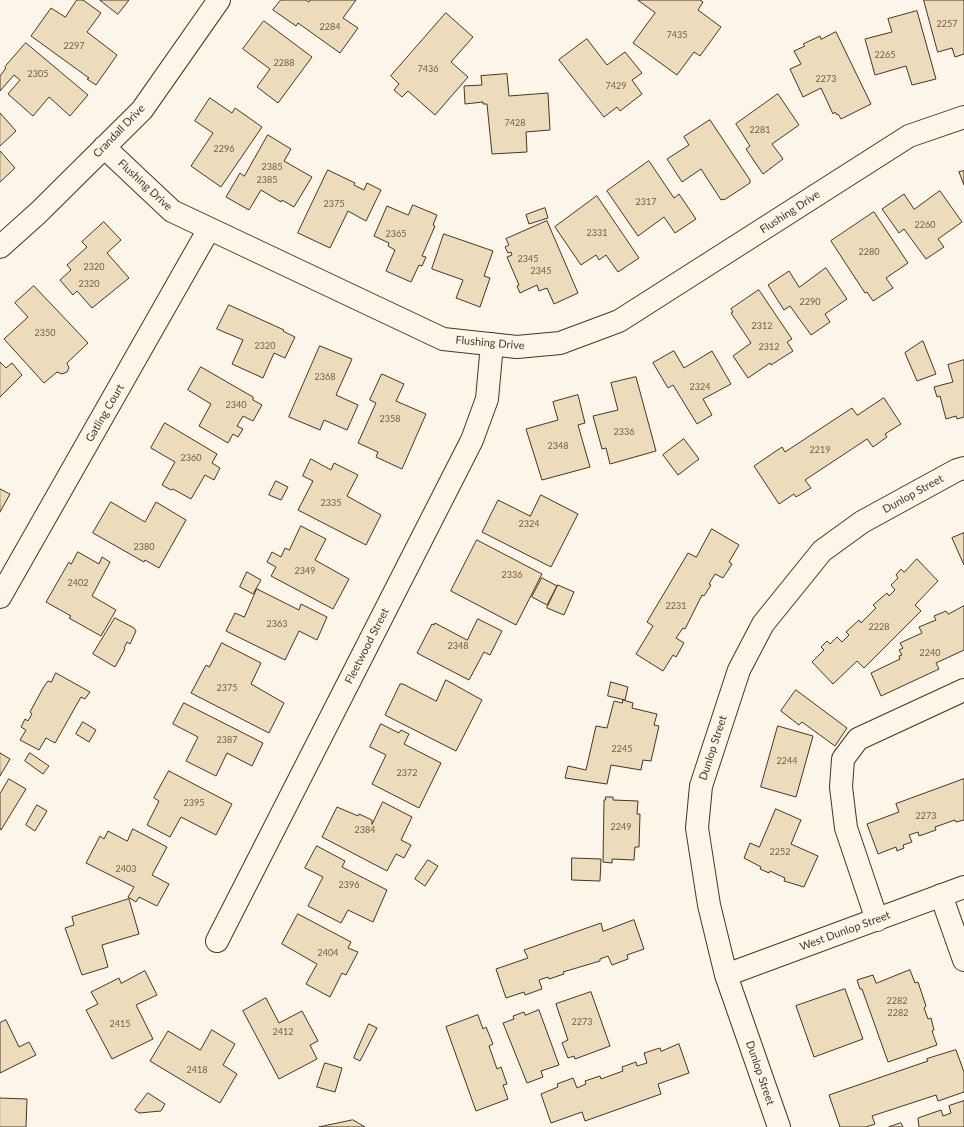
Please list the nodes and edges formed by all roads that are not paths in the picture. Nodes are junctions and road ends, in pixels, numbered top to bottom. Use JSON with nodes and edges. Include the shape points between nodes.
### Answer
{"nodes":[{"id":1,"x":219,"y":0,"type":"edge"},
{"id":2,"x":964,"y":117,"type":"edge"},
{"id":3,"x":104,"y":147,"type":"junction"},
{"id":4,"x":209,"y":229,"type":"junction"},
{"id":5,"x":0,"y":247,"type":"edge"},
{"id":6,"x":492,"y":344,"type":"junction"},
{"id":7,"x":964,"y":468,"type":"edge"},
{"id":8,"x":0,"y":597,"type":"edge"},
{"id":9,"x":964,"y":690,"type":"edge"},
{"id":10,"x":964,"y":887,"type":"edge"},
{"id":11,"x":941,"y":895,"type":"junction"},
{"id":12,"x":877,"y":920,"type":"junction"},
{"id":13,"x":217,"y":941,"type":"dead end"},
{"id":14,"x":964,"y":960,"type":"edge"},
{"id":15,"x":726,"y":975,"type":"junction"},
{"id":16,"x":779,"y":1127,"type":"edge"}],
"edges":[{"from":1,"to":3,"type":"street","name":"Crandall Drive","via":[[142,110]]},
{"from":2,"to":6,"type":"street","name":"Flushing Drive","via":[[909,136],[619,321],[560,343],[517,348]]},
{"from":3,"to":4,"type":"street","name":"Flushing Drive","via":[[172,211]]},
{"from":3,"to":5,"type":"street","name":"Crandall Drive"},
{"from":4,"to":6,"type":"street","name":"Flushing Drive","via":[[443,339]]},
{"from":4,"to":8,"type":"street","name":"Gatling Court"},
{"from":6,"to":13,"type":"street","name":"Fleetwood Street","via":[[487,399],[472,440]]},
{"from":7,"to":15,"type":"street","name":"Dunlop Street","via":[[862,522],[822,551],[764,624],[739,670],[701,786],[697,828],[709,905]]},
{"from":9,"to":12,"type":"street","via":[[858,739],[843,759],[841,787],[846,828]]},
{"from":10,"to":11,"type":"street","name":"West Dunlop Street"},
{"from":11,"to":12,"type":"street","name":"West Dunlop Street"},
{"from":11,"to":14,"type":"street"},
{"from":12,"to":15,"type":"street","name":"West Dunlop Street"},
{"from":15,"to":16,"type":"street","name":"Dunlop Street"}]}
